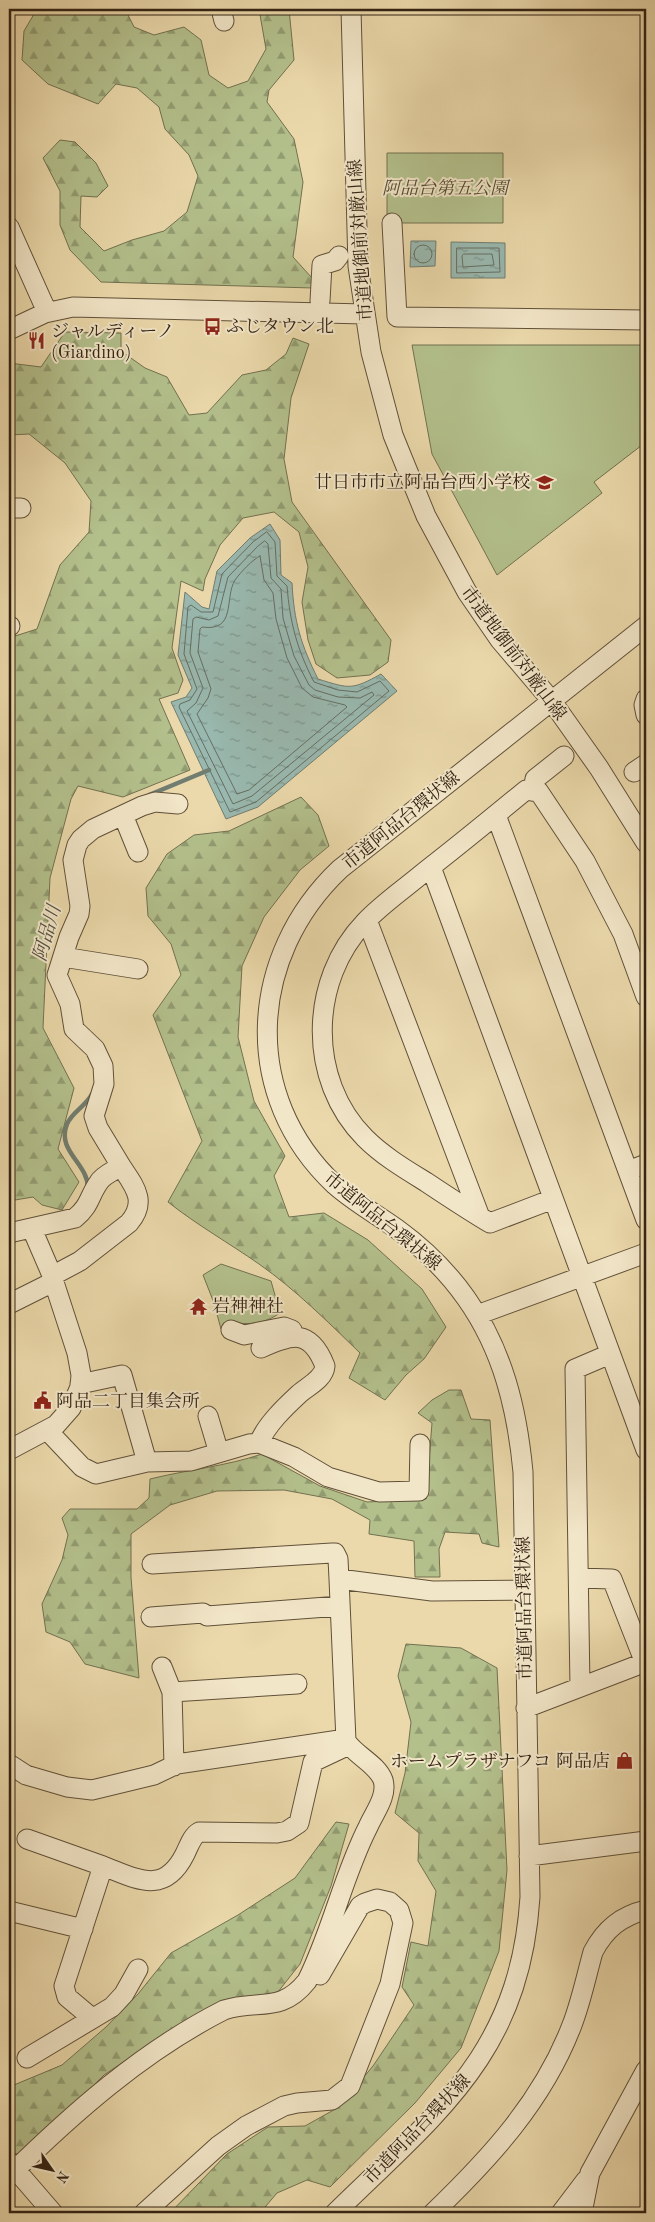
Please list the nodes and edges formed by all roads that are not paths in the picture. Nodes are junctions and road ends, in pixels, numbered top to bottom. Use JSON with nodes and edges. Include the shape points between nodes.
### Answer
{"nodes":[{"id":1,"x":351,"y":9,"type":"edge"},
{"id":2,"x":392,"y":223,"type":"dead end"},
{"id":3,"x":9,"y":227,"type":"edge"},
{"id":4,"x":339,"y":256,"type":"dead end"},
{"id":5,"x":320,"y":301,"type":"dead end"},
{"id":6,"x":47,"y":312,"type":"junction"},
{"id":7,"x":364,"y":314,"type":"junction"},
{"id":8,"x":646,"y":320,"type":"edge"},
{"id":9,"x":9,"y":330,"type":"edge"},
{"id":10,"x":646,"y":626,"type":"edge"},
{"id":11,"x":646,"y":699,"type":"edge"},
{"id":12,"x":551,"y":700,"type":"junction"},
{"id":13,"x":646,"y":715,"type":"edge"},
{"id":14,"x":564,"y":756,"type":"dead end"},
{"id":15,"x":533,"y":791,"type":"junction"},
{"id":16,"x":178,"y":804,"type":"dead end"},
{"id":17,"x":123,"y":815,"type":"junction"},
{"id":18,"x":496,"y":815,"type":"junction"},
{"id":19,"x":646,"y":843,"type":"edge"},
{"id":20,"x":138,"y":852,"type":"dead end"},
{"id":21,"x":431,"y":867,"type":"junction"},
{"id":22,"x":367,"y":920,"type":"junction"},
{"id":23,"x":63,"y":957,"type":"junction"},
{"id":24,"x":138,"y":970,"type":"dead end"},
{"id":25,"x":646,"y":997,"type":"edge"},
{"id":26,"x":646,"y":1164,"type":"edge"},
{"id":27,"x":121,"y":1166,"type":"junction"},
{"id":28,"x":628,"y":1171,"type":"junction"},
{"id":29,"x":553,"y":1199,"type":"junction"},
{"id":30,"x":480,"y":1217,"type":"junction"},
{"id":31,"x":646,"y":1220,"type":"edge"},
{"id":32,"x":32,"y":1229,"type":"junction"},
{"id":33,"x":9,"y":1233,"type":"edge"},
{"id":34,"x":646,"y":1252,"type":"edge"},
{"id":35,"x":583,"y":1276,"type":"junction"},
{"id":36,"x":52,"y":1279,"type":"junction"},
{"id":37,"x":9,"y":1304,"type":"edge"},
{"id":38,"x":478,"y":1315,"type":"junction"},
{"id":39,"x":231,"y":1330,"type":"dead end"},
{"id":40,"x":296,"y":1336,"type":"junction"},
{"id":41,"x":261,"y":1348,"type":"dead end"},
{"id":42,"x":610,"y":1354,"type":"junction"},
{"id":43,"x":80,"y":1384,"type":"junction"},
{"id":44,"x":208,"y":1416,"type":"dead end"},
{"id":45,"x":47,"y":1430,"type":"junction"},
{"id":46,"x":259,"y":1443,"type":"junction"},
{"id":47,"x":420,"y":1444,"type":"dead end"},
{"id":48,"x":10,"y":1447,"type":"edge"},
{"id":49,"x":646,"y":1450,"type":"edge"},
{"id":50,"x":219,"y":1453,"type":"junction"},
{"id":51,"x":147,"y":1462,"type":"junction"},
{"id":52,"x":152,"y":1564,"type":"dead end"},
{"id":53,"x":579,"y":1578,"type":"junction"},
{"id":54,"x":339,"y":1579,"type":"junction"},
{"id":55,"x":524,"y":1590,"type":"junction"},
{"id":56,"x":340,"y":1606,"type":"junction"},
{"id":57,"x":151,"y":1617,"type":"dead end"},
{"id":58,"x":645,"y":1662,"type":"edge"},
{"id":59,"x":162,"y":1667,"type":"dead end"},
{"id":60,"x":297,"y":1684,"type":"dead end"},
{"id":61,"x":580,"y":1687,"type":"junction"},
{"id":62,"x":172,"y":1692,"type":"junction"},
{"id":63,"x":526,"y":1708,"type":"junction"},
{"id":64,"x":347,"y":1742,"type":"junction"},
{"id":65,"x":9,"y":1764,"type":"edge"},
{"id":66,"x":174,"y":1766,"type":"junction"},
{"id":67,"x":27,"y":1839,"type":"dead end"},
{"id":68,"x":646,"y":1841,"type":"edge"},
{"id":69,"x":529,"y":1856,"type":"junction"},
{"id":70,"x":103,"y":1866,"type":"junction"},
{"id":71,"x":646,"y":1910,"type":"edge"},
{"id":72,"x":9,"y":1911,"type":"edge"},
{"id":73,"x":83,"y":1929,"type":"junction"},
{"id":74,"x":138,"y":1969,"type":"dead end"},
{"id":75,"x":216,"y":2014,"type":"junction"},
{"id":76,"x":92,"y":2018,"type":"junction"},
{"id":77,"x":27,"y":2058,"type":"dead end"},
{"id":78,"x":646,"y":2070,"type":"edge"},
{"id":79,"x":11,"y":2169,"type":"edge"},
{"id":80,"x":590,"y":2173,"type":"junction"},
{"id":81,"x":53,"y":2213,"type":"edge"},
{"id":82,"x":144,"y":2213,"type":"edge"},
{"id":83,"x":335,"y":2213,"type":"edge"},
{"id":84,"x":433,"y":2213,"type":"edge"},
{"id":85,"x":562,"y":2213,"type":"edge"},
{"id":86,"x":582,"y":2213,"type":"edge"}],
"edges":[{"from":1,"to":7,"type":"street","name":"市道地御前対厳山線","via":[[356,237]]},
{"from":2,"to":8,"type":"street","via":[[394,318]]},
{"from":3,"to":6,"type":"street"},
{"from":4,"to":5,"type":"street","via":[[335,261],[322,265]]},
{"from":6,"to":7,"type":"street","via":[[73,307]]},
{"from":6,"to":9,"type":"street"},
{"from":7,"to":12,"type":"street","name":"市道地御前対厳山線","via":[[385,408],[403,463],[426,516],[452,567],[483,616]]},
{"from":10,"to":12,"type":"street","name":"市道阿品台環状線"},
{"from":11,"to":13,"type":"street"},
{"from":12,"to":19,"type":"street","name":"市道地御前対厳山線","via":[[613,788]]},
{"from":12,"to":38,"type":"street","name":"市道阿品台環状線","via":[[324,884],[289,936],[270,995],[267,1037],[270,1065],[279,1098],[296,1136],[335,1185],[434,1260]]},
{"from":14,"to":15,"type":"street","via":[[535,779]]},
{"from":15,"to":18,"type":"street","via":[[526,790]]},
{"from":15,"to":25,"type":"street","via":[[540,792],[585,861],[623,934]]},
{"from":16,"to":17,"type":"street","via":[[155,802]]},
{"from":17,"to":20,"type":"street"},
{"from":17,"to":23,"type":"street","via":[[87,833],[77,845],[73,860],[80,910]]},
{"from":18,"to":21,"type":"street"},
{"from":18,"to":28,"type":"street"},
{"from":21,"to":22,"type":"street"},
{"from":21,"to":29,"type":"street"},
{"from":22,"to":30,"type":"street"},
{"from":22,"to":30,"type":"street","via":[[341,955],[327,991],[322,1030],[326,1069],[332,1088],[351,1122],[378,1150]]},
{"from":23,"to":24,"type":"street"},
{"from":23,"to":27,"type":"street","via":[[57,975],[70,1004],[74,1029],[94,1050],[103,1066],[104,1084],[95,1110],[96,1122]]},
{"from":26,"to":28,"type":"street"},
{"from":27,"to":32,"type":"street","via":[[99,1180],[84,1212],[75,1218]]},
{"from":27,"to":36,"type":"street","via":[[139,1198],[136,1216]]},
{"from":28,"to":31,"type":"street"},
{"from":29,"to":30,"type":"street","via":[[490,1223]]},
{"from":29,"to":35,"type":"street"},
{"from":32,"to":33,"type":"street"},
{"from":32,"to":36,"type":"street"},
{"from":34,"to":35,"type":"street"},
{"from":35,"to":38,"type":"street"},
{"from":35,"to":42,"type":"street"},
{"from":36,"to":37,"type":"street"},
{"from":36,"to":43,"type":"street","via":[[80,1364]]},
{"from":38,"to":55,"type":"street","name":"市道阿品台環状線","via":[[503,1368],[519,1436],[523,1472]]},
{"from":39,"to":40,"type":"street","via":[[244,1335],[288,1327]]},
{"from":40,"to":41,"type":"street"},
{"from":40,"to":46,"type":"street","via":[[312,1345],[326,1366],[325,1371],[295,1398]]},
{"from":42,"to":49,"type":"street"},
{"from":42,"to":53,"type":"street","via":[[575,1369]]},
{"from":43,"to":45,"type":"street","via":[[71,1408]]},
{"from":43,"to":51,"type":"street","via":[[122,1375]]},
{"from":44,"to":50,"type":"street"},
{"from":45,"to":48,"type":"street"},
{"from":45,"to":51,"type":"street","via":[[88,1472],[103,1473]]},
{"from":46,"to":47,"type":"street","via":[[294,1457],[323,1475],[386,1492],[419,1491]]},
{"from":46,"to":50,"type":"street"},
{"from":50,"to":51,"type":"street","via":[[189,1462]]},
{"from":52,"to":54,"type":"street","via":[[335,1553]]},
{"from":53,"to":58,"type":"street","via":[[612,1578]]},
{"from":53,"to":61,"type":"street"},
{"from":54,"to":55,"type":"street","via":[[427,1591]]},
{"from":54,"to":56,"type":"street"},
{"from":55,"to":63,"type":"street","name":"市道阿品台環状線"},
{"from":56,"to":57,"type":"street"},
{"from":56,"to":64,"type":"street"},
{"from":58,"to":61,"type":"street"},
{"from":59,"to":62,"type":"street"},
{"from":60,"to":62,"type":"street"},
{"from":61,"to":63,"type":"street"},
{"from":62,"to":66,"type":"street"},
{"from":63,"to":69,"type":"street","name":"市道阿品台環状線"},
{"from":64,"to":66,"type":"street"},
{"from":64,"to":70,"type":"street","via":[[313,1762],[299,1823],[287,1831],[277,1834],[199,1832],[173,1873],[152,1882]]},
{"from":64,"to":75,"type":"street","via":[[376,1770],[384,1789],[361,1840],[312,1971],[301,1989],[283,2001],[263,2006],[233,2007]]},
{"from":65,"to":66,"type":"street","via":[[26,1775],[66,1787],[92,1790],[154,1775]]},
{"from":67,"to":70,"type":"street"},
{"from":68,"to":69,"type":"street"},
{"from":69,"to":83,"type":"street","name":"市道阿品台環状線","via":[[530,1897],[524,1952],[508,2004],[493,2038],[451,2098]]},
{"from":70,"to":73,"type":"street"},
{"from":71,"to":84,"type":"street","via":[[624,1918],[606,1932],[594,1952],[572,2026],[540,2091],[496,2149]]},
{"from":72,"to":73,"type":"street"},
{"from":73,"to":76,"type":"street","via":[[64,1986],[67,1997]]},
{"from":74,"to":76,"type":"street","via":[[124,1994]]},
{"from":75,"to":79,"type":"street","via":[[107,2086]]},
{"from":75,"to":82,"type":"street","via":[[272,2015],[293,2010],[309,1994],[360,1906],[377,1899],[390,1902],[399,1910],[402,1929],[390,1984],[345,2092],[325,2102],[298,2102],[284,2106],[246,2126],[218,2146]]},
{"from":76,"to":77,"type":"street"},
{"from":78,"to":80,"type":"street"},
{"from":79,"to":81,"type":"street"},
{"from":80,"to":85,"type":"street"},
{"from":80,"to":86,"type":"street"}]}
